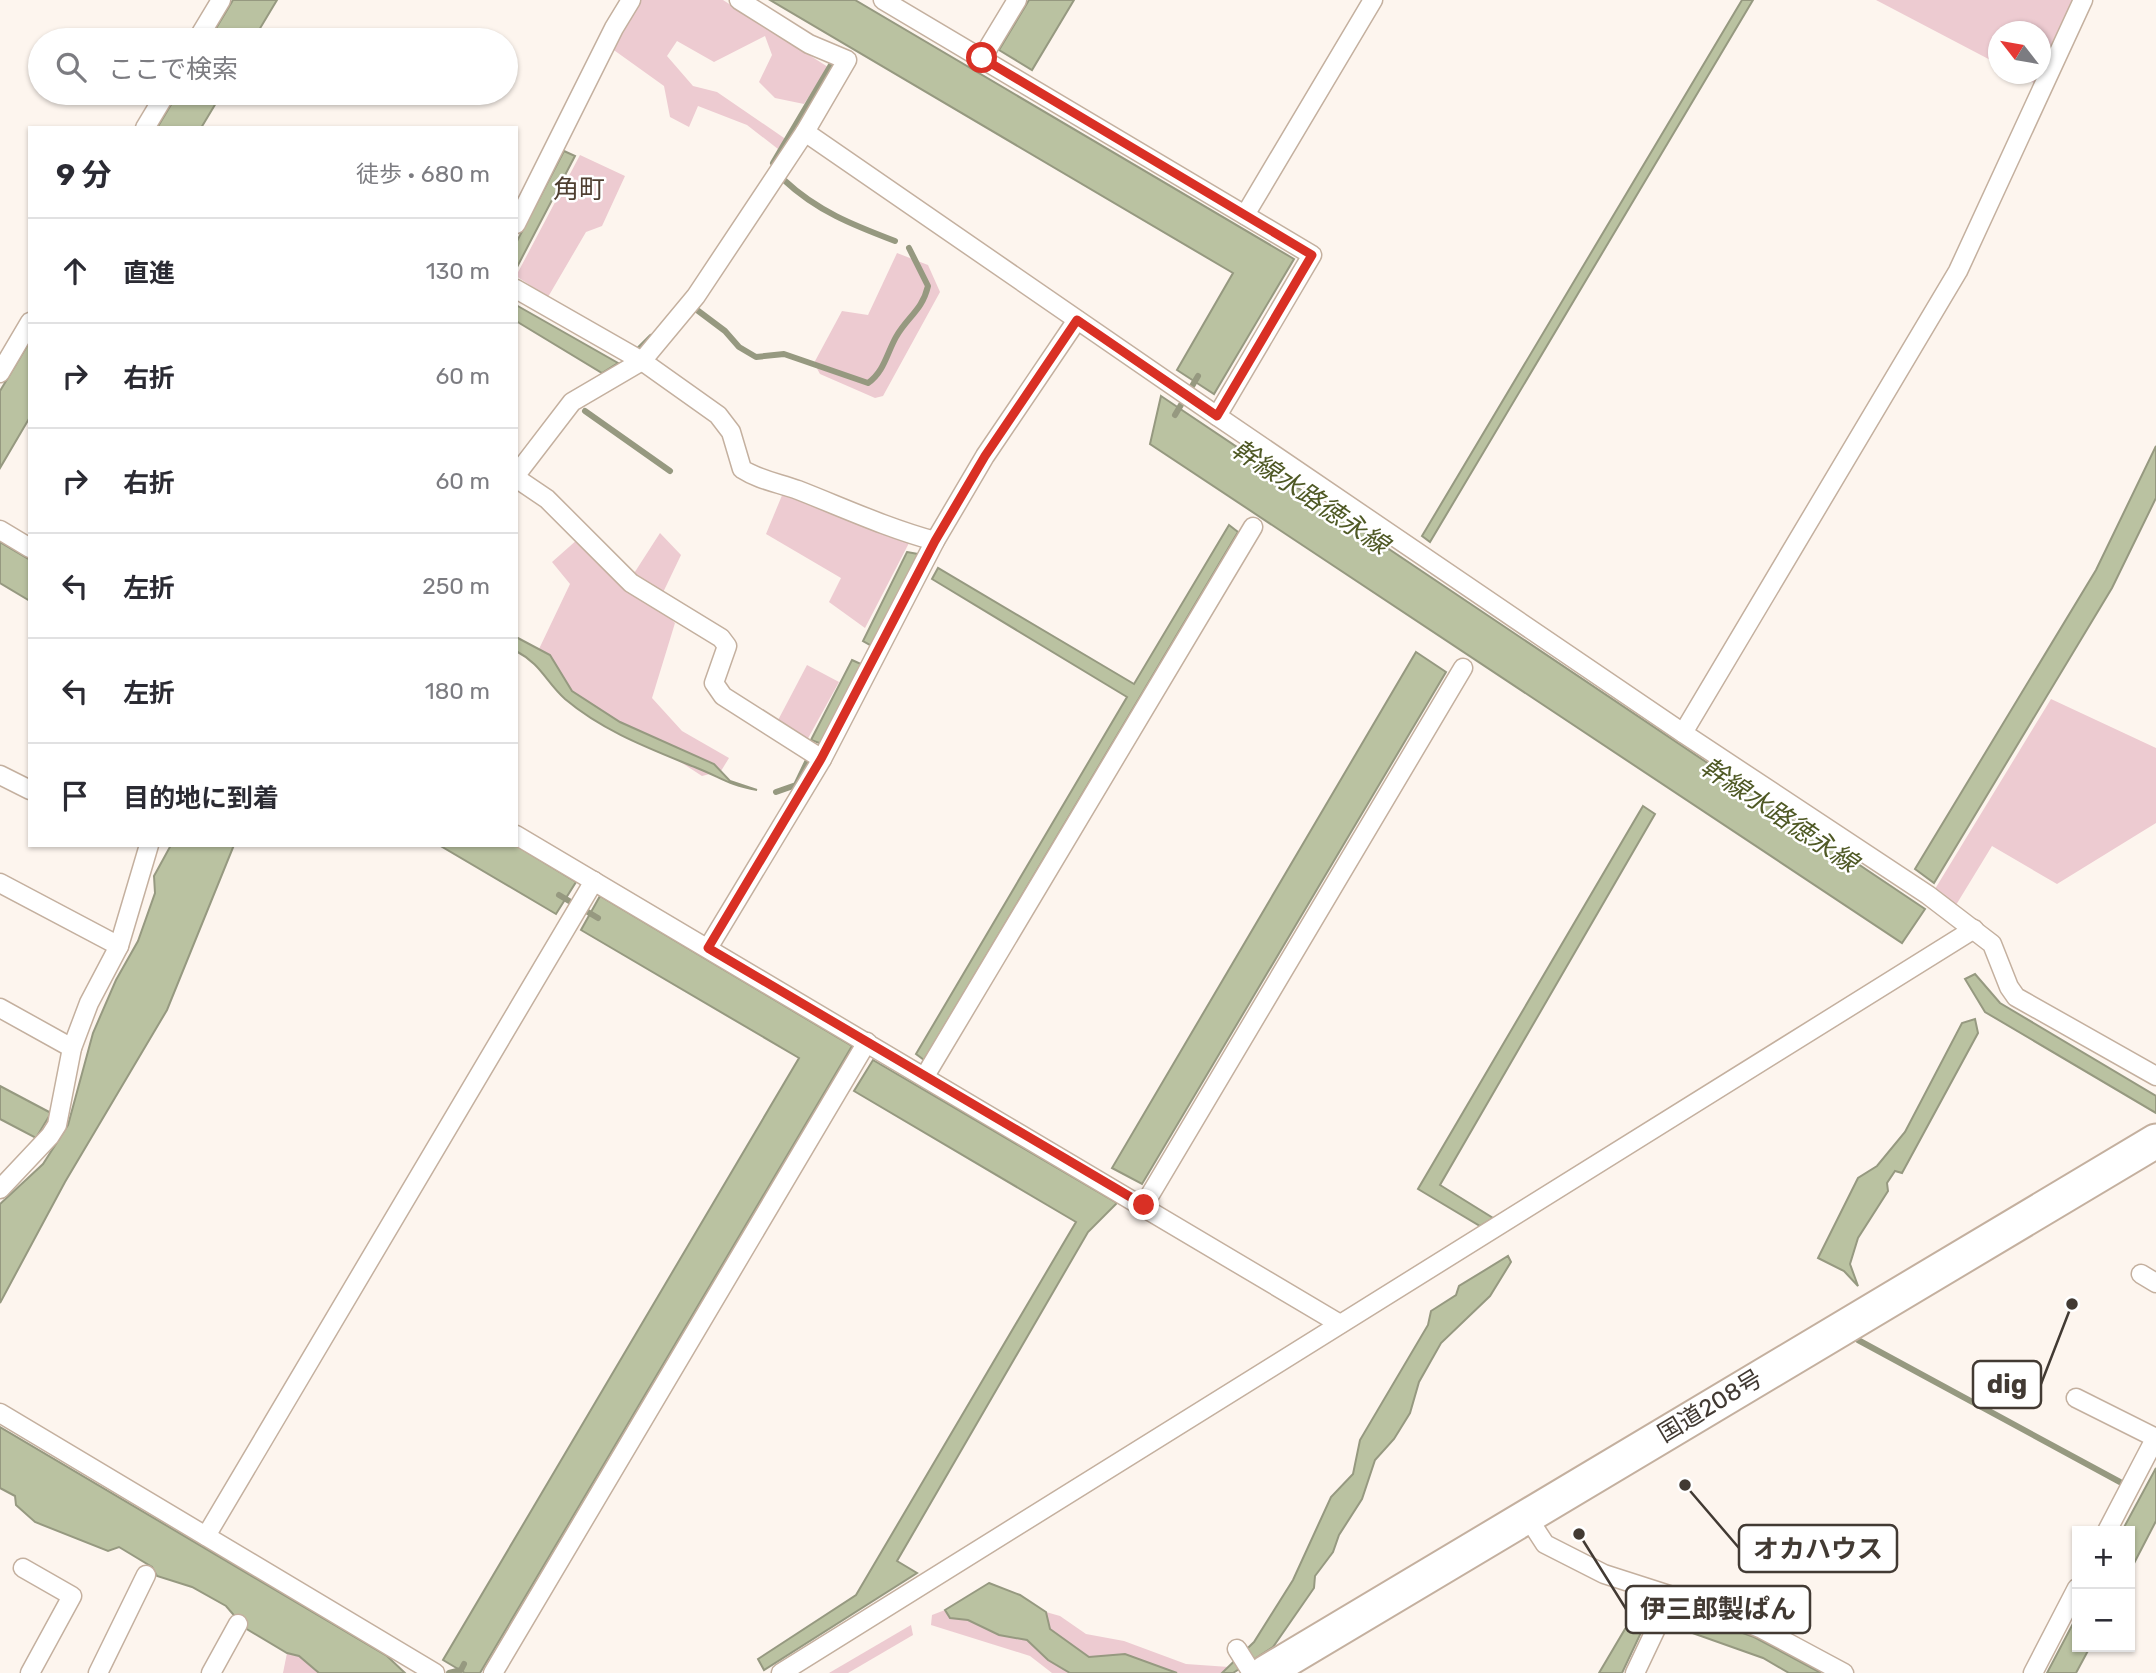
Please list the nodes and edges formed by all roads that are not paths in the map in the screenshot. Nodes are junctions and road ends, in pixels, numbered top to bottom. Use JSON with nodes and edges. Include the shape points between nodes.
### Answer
{"nodes":[{"id":1,"x":220,"y":0,"type":"edge"},
{"id":2,"x":631,"y":0,"type":"edge"},
{"id":3,"x":739,"y":0,"type":"edge"},
{"id":4,"x":883,"y":0,"type":"edge"},
{"id":5,"x":1017,"y":0,"type":"edge"},
{"id":6,"x":1373,"y":0,"type":"edge"},
{"id":7,"x":2084,"y":0,"type":"edge"},
{"id":8,"x":204,"y":28,"type":"edge"},
{"id":9,"x":982,"y":58,"type":"junction"},
{"id":10,"x":159,"y":105,"type":"edge"},
{"id":11,"x":146,"y":126,"type":"edge"},
{"id":12,"x":805,"y":132,"type":"junction"},
{"id":13,"x":1245,"y":215,"type":"junction"},
{"id":14,"x":518,"y":221,"type":"edge"},
{"id":15,"x":518,"y":290,"type":"edge"},
{"id":16,"x":1077,"y":320,"type":"junction"},
{"id":17,"x":28,"y":325,"type":"edge"},
{"id":18,"x":642,"y":361,"type":"junction"},
{"id":19,"x":0,"y":373,"type":"edge"},
{"id":20,"x":1217,"y":416,"type":"junction"},
{"id":21,"x":518,"y":473,"type":"edge"},
{"id":22,"x":518,"y":477,"type":"edge"},
{"id":23,"x":1252,"y":527,"type":"dead end"},
{"id":24,"x":0,"y":530,"type":"edge"},
{"id":25,"x":935,"y":541,"type":"junction"},
{"id":26,"x":28,"y":547,"type":"edge"},
{"id":27,"x":1463,"y":668,"type":"dead end"},
{"id":28,"x":1683,"y":733,"type":"junction"},
{"id":29,"x":821,"y":759,"type":"junction"},
{"id":30,"x":0,"y":775,"type":"edge"},
{"id":31,"x":28,"y":789,"type":"edge"},
{"id":32,"x":518,"y":836,"type":"edge"},
{"id":33,"x":144,"y":847,"type":"edge"},
{"id":34,"x":594,"y":881,"type":"junction"},
{"id":35,"x":0,"y":883,"type":"edge"},
{"id":36,"x":1974,"y":929,"type":"junction"},
{"id":37,"x":119,"y":946,"type":"junction"},
{"id":38,"x":708,"y":948,"type":"junction"},
{"id":39,"x":0,"y":1008,"type":"edge"},
{"id":40,"x":867,"y":1042,"type":"junction"},
{"id":41,"x":72,"y":1048,"type":"junction"},
{"id":42,"x":925,"y":1076,"type":"junction"},
{"id":43,"x":2156,"y":1076,"type":"edge"},
{"id":44,"x":2156,"y":1141,"type":"edge"},
{"id":45,"x":0,"y":1189,"type":"edge"},
{"id":46,"x":1144,"y":1205,"type":"junction"},
{"id":47,"x":1340,"y":1324,"type":"junction"},
{"id":48,"x":2076,"y":1398,"type":"dead end"},
{"id":49,"x":0,"y":1413,"type":"edge"},
{"id":50,"x":2156,"y":1437,"type":"edge"},
{"id":51,"x":1526,"y":1515,"type":"junction"},
{"id":52,"x":2110,"y":1526,"type":"edge"},
{"id":53,"x":206,"y":1536,"type":"junction"},
{"id":54,"x":23,"y":1568,"type":"dead end"},
{"id":55,"x":146,"y":1576,"type":"dead end"},
{"id":56,"x":2076,"y":1589,"type":"edge"},
{"id":57,"x":1671,"y":1597,"type":"junction"},
{"id":58,"x":237,"y":1624,"type":"dead end"},
{"id":59,"x":1237,"y":1650,"type":"dead end"},
{"id":60,"x":431,"y":1671,"type":"edge"},
{"id":61,"x":1255,"y":1671,"type":"edge"},
{"id":62,"x":30,"y":1673,"type":"edge"},
{"id":63,"x":97,"y":1673,"type":"edge"},
{"id":64,"x":211,"y":1673,"type":"edge"},
{"id":65,"x":493,"y":1673,"type":"edge"},
{"id":66,"x":781,"y":1673,"type":"edge"},
{"id":67,"x":1635,"y":1673,"type":"edge"},
{"id":68,"x":1844,"y":1673,"type":"edge"},
{"id":69,"x":2033,"y":1673,"type":"edge"}],
"edges":[{"from":1,"to":8,"type":"street"},
{"from":2,"to":14,"type":"street"},
{"from":3,"to":12,"type":"street","via":[[809,44],[847,60]]},
{"from":4,"to":9,"type":"street"},
{"from":5,"to":9,"type":"street"},
{"from":6,"to":13,"type":"street"},
{"from":7,"to":28,"type":"street","via":[[1958,271]]},
{"from":9,"to":13,"type":"street"},
{"from":10,"to":11,"type":"street"},
{"from":12,"to":16,"type":"street"},
{"from":12,"to":18,"type":"street","via":[[696,296]]},
{"from":13,"to":20,"type":"street","via":[[1312,255]]},
{"from":15,"to":18,"type":"street"},
{"from":16,"to":20,"type":"street"},
{"from":16,"to":25,"type":"street","via":[[985,456]]},
{"from":17,"to":19,"type":"street"},
{"from":18,"to":21,"type":"street","via":[[572,402]]},
{"from":18,"to":25,"type":"street","via":[[718,415],[731,432],[742,469],[751,475],[888,528]]},
{"from":20,"to":28,"type":"street"},
{"from":22,"to":29,"type":"street","via":[[547,499],[631,583],[721,638],[727,646],[714,683],[723,696]]},
{"from":23,"to":42,"type":"street"},
{"from":24,"to":26,"type":"street"},
{"from":25,"to":29,"type":"street"},
{"from":27,"to":46,"type":"street"},
{"from":28,"to":36,"type":"street"},
{"from":29,"to":38,"type":"street"},
{"from":30,"to":31,"type":"street"},
{"from":32,"to":34,"type":"street"},
{"from":33,"to":37,"type":"street"},
{"from":34,"to":38,"type":"street"},
{"from":34,"to":53,"type":"street"},
{"from":35,"to":37,"type":"street"},
{"from":36,"to":43,"type":"street","via":[[1992,944],[2016,997]]},
{"from":36,"to":47,"type":"street"},
{"from":37,"to":41,"type":"street"},
{"from":38,"to":40,"type":"street"},
{"from":39,"to":41,"type":"street"},
{"from":40,"to":42,"type":"street"},
{"from":40,"to":65,"type":"street"},
{"from":41,"to":45,"type":"street","via":[[53,1130]]},
{"from":42,"to":46,"type":"street"},
{"from":44,"to":51,"type":"highway","name":"国道208号"},
{"from":46,"to":47,"type":"street"},
{"from":47,"to":66,"type":"street"},
{"from":48,"to":50,"type":"street"},
{"from":49,"to":53,"type":"street"},
{"from":50,"to":52,"type":"street"},
{"from":51,"to":57,"type":"street","via":[[1545,1544],[1604,1574]]},
{"from":51,"to":61,"type":"highway","name":"国道208号"},
{"from":53,"to":60,"type":"street"},
{"from":54,"to":62,"type":"street","via":[[72,1596]]},
{"from":55,"to":63,"type":"street"},
{"from":56,"to":69,"type":"street"},
{"from":57,"to":67,"type":"street"},
{"from":57,"to":68,"type":"street","via":[[1762,1629]]},
{"from":58,"to":64,"type":"street"},
{"from":59,"to":61,"type":"street"}]}
